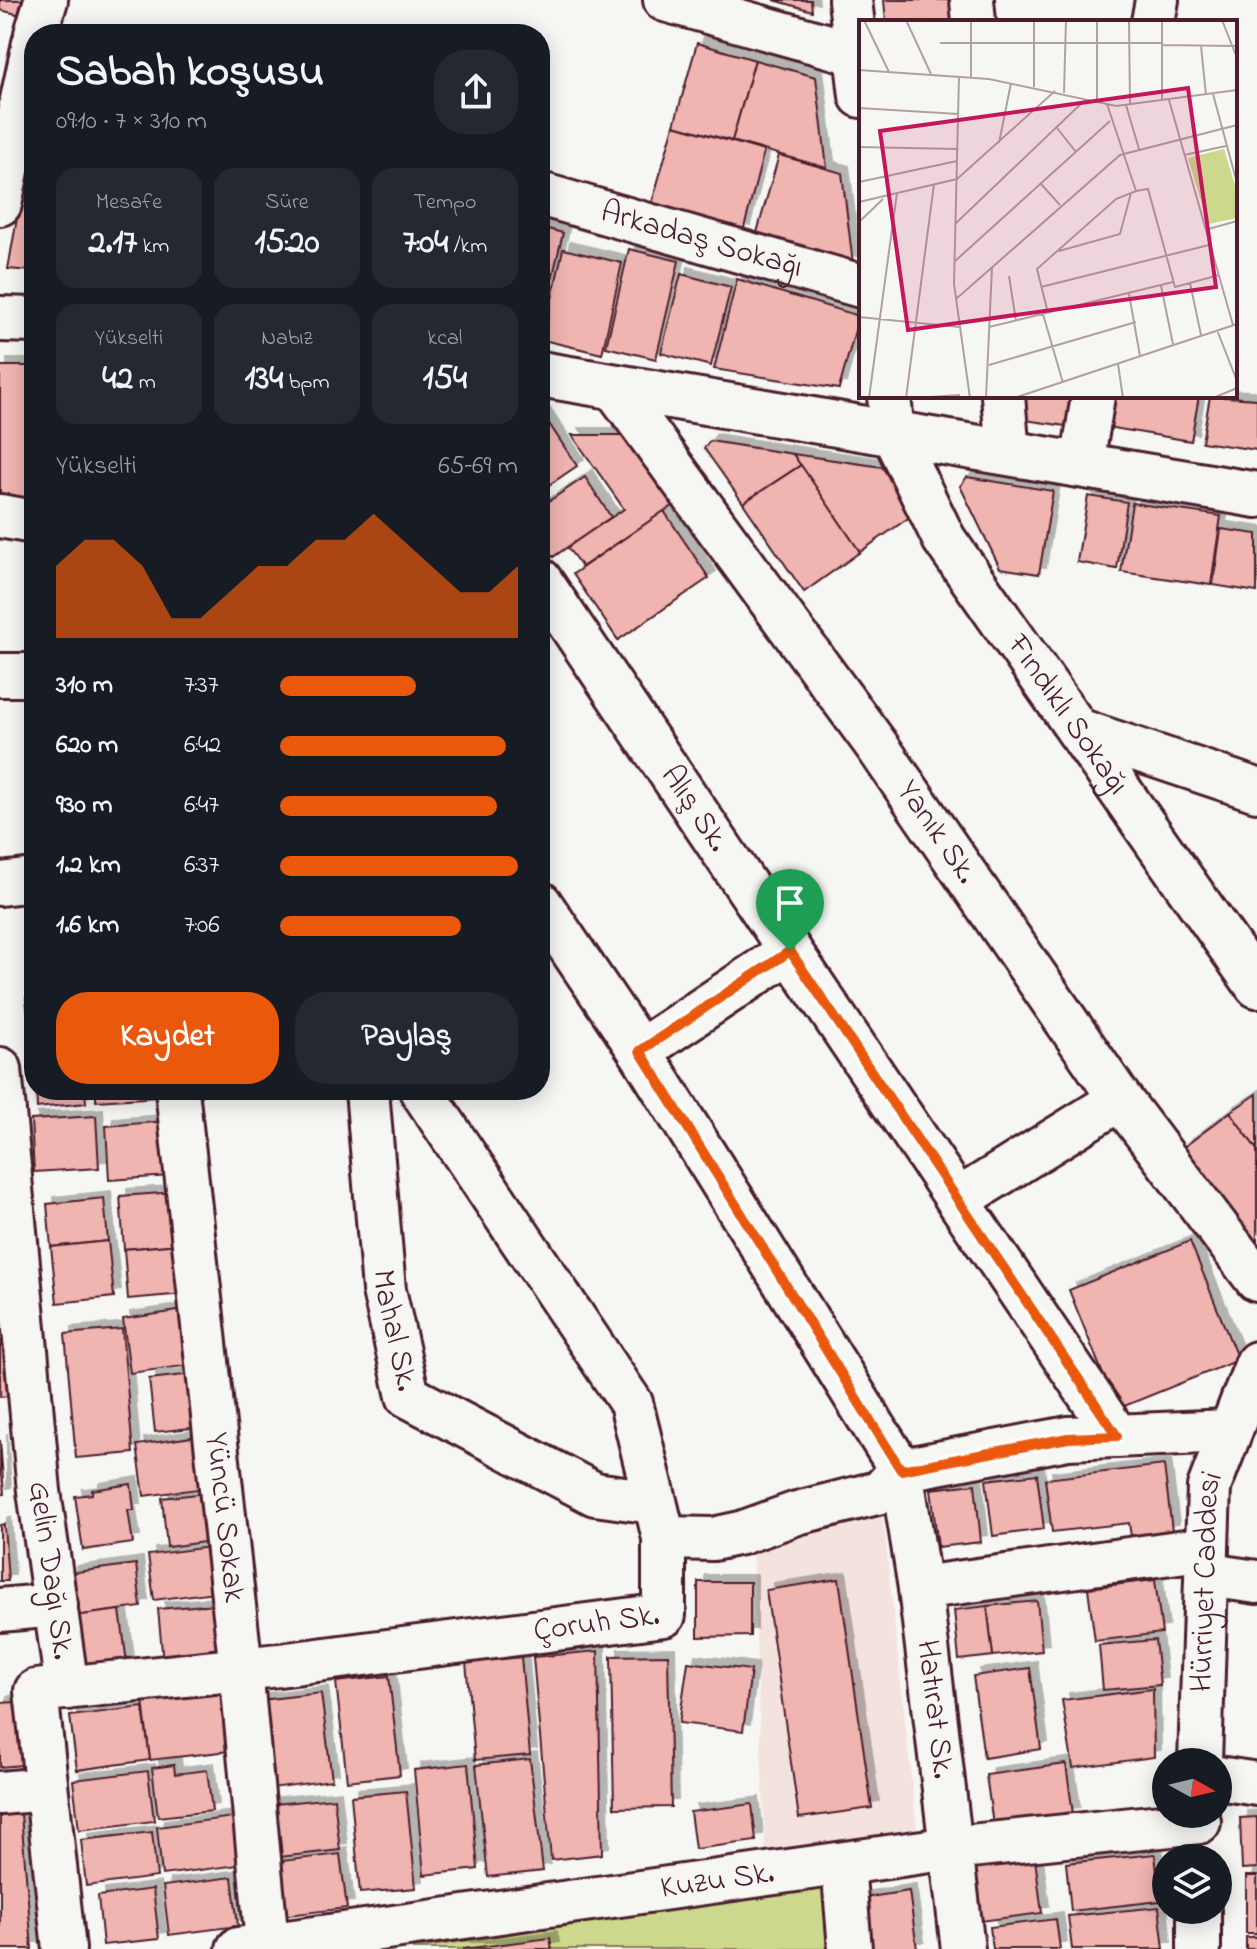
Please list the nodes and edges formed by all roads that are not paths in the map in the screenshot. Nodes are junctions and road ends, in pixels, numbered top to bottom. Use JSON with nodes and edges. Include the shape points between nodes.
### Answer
{"nodes":[{"id":1,"x":46,"y":0,"type":"edge"},
{"id":2,"x":665,"y":0,"type":"edge"},
{"id":3,"x":850,"y":0,"type":"edge"},
{"id":4,"x":972,"y":0,"type":"edge"},
{"id":5,"x":1157,"y":0,"type":"edge"},
{"id":6,"x":974,"y":20,"type":"edge"},
{"id":7,"x":1153,"y":20,"type":"edge"},
{"id":8,"x":36,"y":24,"type":"edge"},
{"id":9,"x":857,"y":54,"type":"junction"},
{"id":10,"x":24,"y":63,"type":"edge"},
{"id":11,"x":859,"y":75,"type":"edge"},
{"id":12,"x":550,"y":197,"type":"edge"},
{"id":13,"x":0,"y":204,"type":"edge"},
{"id":14,"x":859,"y":285,"type":"edge"},
{"id":15,"x":0,"y":319,"type":"edge"},
{"id":16,"x":24,"y":320,"type":"edge"},
{"id":17,"x":550,"y":376,"type":"edge"},
{"id":18,"x":614,"y":387,"type":"junction"},
{"id":19,"x":1003,"y":398,"type":"edge"},
{"id":20,"x":1093,"y":398,"type":"edge"},
{"id":21,"x":891,"y":415,"type":"edge"},
{"id":22,"x":1008,"y":453,"type":"junction"},
{"id":23,"x":1082,"y":465,"type":"junction"},
{"id":24,"x":1257,"y":495,"type":"edge"},
{"id":25,"x":0,"y":516,"type":"edge"},
{"id":26,"x":24,"y":520,"type":"edge"},
{"id":27,"x":550,"y":595,"type":"edge"},
{"id":28,"x":0,"y":675,"type":"edge"},
{"id":29,"x":24,"y":675,"type":"edge"},
{"id":30,"x":1078,"y":730,"type":"junction"},
{"id":31,"x":1257,"y":790,"type":"edge"},
{"id":32,"x":24,"y":881,"type":"edge"},
{"id":33,"x":0,"y":884,"type":"edge"},
{"id":34,"x":550,"y":918,"type":"edge"},
{"id":35,"x":790,"y":951,"type":"junction"},
{"id":36,"x":1257,"y":986,"type":"edge"},
{"id":37,"x":640,"y":1051,"type":"junction"},
{"id":38,"x":0,"y":1069,"type":"edge"},
{"id":39,"x":1120,"y":1099,"type":"junction"},
{"id":40,"x":178,"y":1100,"type":"edge"},
{"id":41,"x":368,"y":1100,"type":"edge"},
{"id":42,"x":428,"y":1100,"type":"edge"},
{"id":43,"x":958,"y":1200,"type":"junction"},
{"id":44,"x":1257,"y":1280,"type":"edge"},
{"id":45,"x":1256,"y":1369,"type":"edge"},
{"id":46,"x":16,"y":1407,"type":"edge"},
{"id":47,"x":1229,"y":1431,"type":"junction"},
{"id":48,"x":1117,"y":1436,"type":"junction"},
{"id":49,"x":901,"y":1470,"type":"junction"},
{"id":50,"x":659,"y":1520,"type":"junction"},
{"id":51,"x":1208,"y":1562,"type":"junction"},
{"id":52,"x":1257,"y":1582,"type":"edge"},
{"id":53,"x":920,"y":1588,"type":"junction"},
{"id":54,"x":56,"y":1605,"type":"junction"},
{"id":55,"x":0,"y":1610,"type":"edge"},
{"id":56,"x":241,"y":1669,"type":"junction"},
{"id":57,"x":67,"y":1688,"type":"junction"},
{"id":58,"x":1201,"y":1748,"type":"edge"},
{"id":59,"x":1232,"y":1780,"type":"edge"},
{"id":60,"x":1257,"y":1784,"type":"edge"},
{"id":61,"x":46,"y":1789,"type":"junction"},
{"id":62,"x":0,"y":1793,"type":"edge"},
{"id":63,"x":1199,"y":1831,"type":"edge"},
{"id":64,"x":951,"y":1848,"type":"junction"},
{"id":65,"x":843,"y":1864,"type":"junction"},
{"id":66,"x":1199,"y":1924,"type":"edge"},
{"id":67,"x":362,"y":1940,"type":"edge"},
{"id":68,"x":253,"y":1946,"type":"edge"},
{"id":69,"x":64,"y":1949,"type":"edge"},
{"id":70,"x":850,"y":1949,"type":"edge"},
{"id":71,"x":963,"y":1949,"type":"edge"},
{"id":72,"x":1199,"y":1949,"type":"edge"}],
"edges":[{"from":1,"to":8,"type":"street"},
{"from":2,"to":9,"type":"street"},
{"from":3,"to":9,"type":"street"},
{"from":4,"to":6,"type":"street"},
{"from":5,"to":7,"type":"street"},
{"from":9,"to":11,"type":"street"},
{"from":10,"to":13,"type":"street"},
{"from":12,"to":14,"type":"street","name":"Arkadaş Sokağı"},
{"from":15,"to":16,"type":"main road"},
{"from":17,"to":18,"type":"main road"},
{"from":18,"to":21,"type":"main road"},
{"from":18,"to":39,"type":"street","name":"Yanık Sk.","via":[[877,746]]},
{"from":19,"to":22,"type":"street"},
{"from":20,"to":23,"type":"street"},
{"from":21,"to":22,"type":"main road"},
{"from":21,"to":30,"type":"street","name":"Fındıklı Sokağı","via":[[944,539]]},
{"from":22,"to":23,"type":"main road"},
{"from":23,"to":24,"type":"main road"},
{"from":25,"to":26,"type":"street"},
{"from":27,"to":35,"type":"street","name":"Alış Sk."},
{"from":28,"to":29,"type":"street"},
{"from":30,"to":31,"type":"street"},
{"from":30,"to":36,"type":"street","name":"Fındıklı Sokağı"},
{"from":32,"to":33,"type":"street"},
{"from":34,"to":37,"type":"street"},
{"from":35,"to":37,"type":"street"},
{"from":35,"to":43,"type":"street","name":"Alış Sk."},
{"from":37,"to":49,"type":"street"},
{"from":38,"to":46,"type":"street","name":"Gelin Dağı Sk."},
{"from":39,"to":43,"type":"street"},
{"from":39,"to":44,"type":"street","name":"Yanık Sk."},
{"from":40,"to":56,"type":"street","name":"Yüncü Sokak"},
{"from":41,"to":50,"type":"street","name":"Mahal Sk.","via":[[384,1290],[408,1396],[595,1494]]},
{"from":42,"to":50,"type":"street","name":"Çoruh Sk.","via":[[631,1403]]},
{"from":43,"to":48,"type":"street","name":"Alış Sk."},
{"from":45,"to":47,"type":"street","name":"Hürriyet Caddesi"},
{"from":46,"to":54,"type":"street","name":"Gelin Dağı Sk."},
{"from":47,"to":48,"type":"street"},
{"from":47,"to":51,"type":"street","name":"Hürriyet Caddesi","via":[[1209,1487]]},
{"from":48,"to":49,"type":"street","via":[[1068,1438]]},
{"from":49,"to":50,"type":"street","name":"Mahal Sk.","via":[[881,1492],[713,1539]]},
{"from":49,"to":53,"type":"street","name":"Hatırat Sk."},
{"from":50,"to":56,"type":"street","name":"Çoruh Sk.","via":[[664,1615]]},
{"from":51,"to":52,"type":"street"},
{"from":51,"to":53,"type":"street"},
{"from":51,"to":58,"type":"street","name":"Hürriyet Caddesi"},
{"from":53,"to":64,"type":"street","name":"Hatırat Sk."},
{"from":54,"to":55,"type":"street"},
{"from":54,"to":57,"type":"street","name":"Gelin Dağı Sk."},
{"from":56,"to":57,"type":"street","name":"Çoruh Sk."},
{"from":56,"to":68,"type":"street","name":"Yüncü Sokak"},
{"from":57,"to":61,"type":"street","name":"Çoruh Sk.","via":[[36,1691]]},
{"from":59,"to":60,"type":"street"},
{"from":61,"to":62,"type":"street"},
{"from":61,"to":69,"type":"street"},
{"from":63,"to":64,"type":"street","name":"Kuzu Sk."},
{"from":64,"to":65,"type":"street","name":"Kuzu Sk."},
{"from":64,"to":71,"type":"street","name":"Hatırat Sk."},
{"from":65,"to":67,"type":"street","name":"Kuzu Sk."},
{"from":65,"to":70,"type":"street"},
{"from":66,"to":72,"type":"street"},
{"from":67,"to":68,"type":"street","name":"Kuzu Sk."}]}
